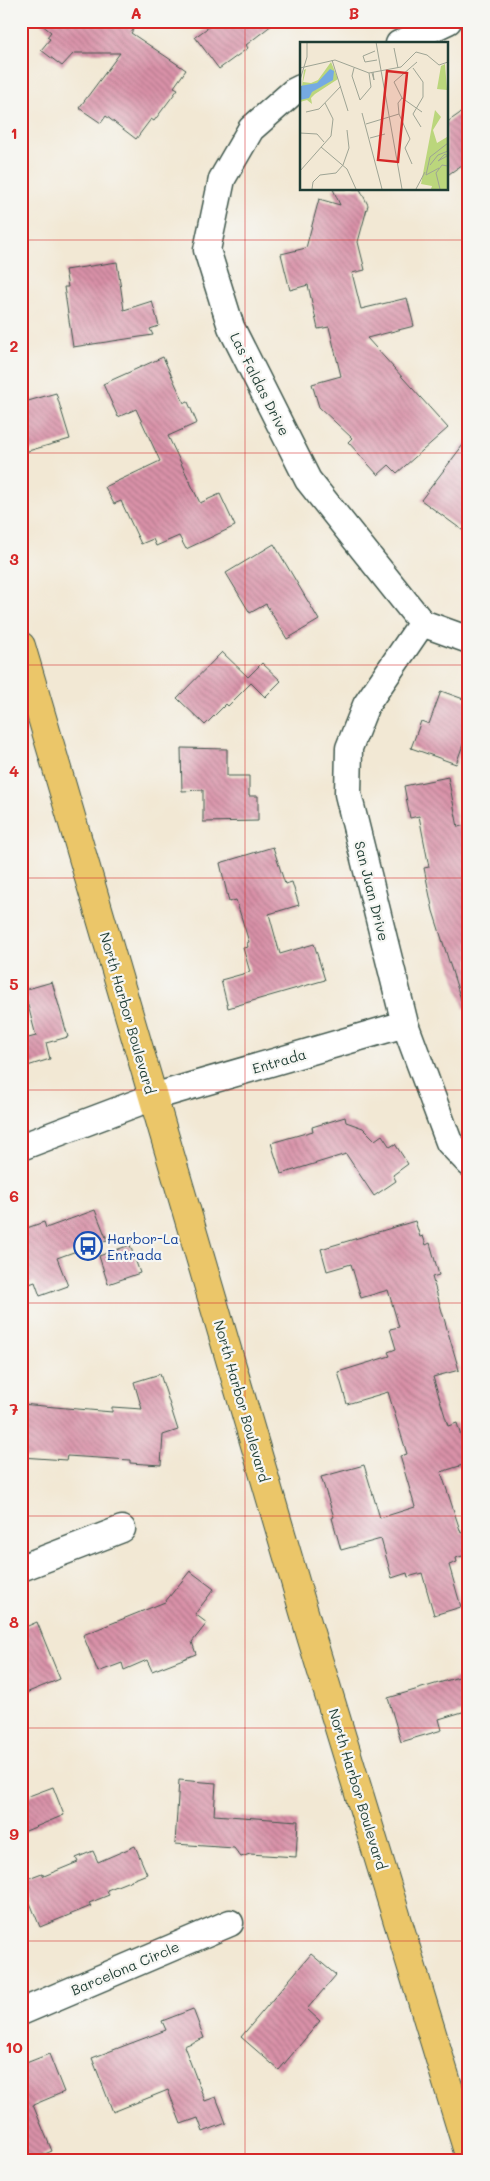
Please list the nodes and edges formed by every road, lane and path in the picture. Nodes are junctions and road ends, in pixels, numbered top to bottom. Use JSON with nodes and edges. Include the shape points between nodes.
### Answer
{"nodes":[{"id":1,"x":448,"y":21,"type":"edge"},
{"id":2,"x":403,"y":42,"type":"edge"},
{"id":3,"x":300,"y":88,"type":"edge"},
{"id":4,"x":422,"y":623,"type":"junction"},
{"id":5,"x":469,"y":640,"type":"edge"},
{"id":6,"x":21,"y":646,"type":"edge"},
{"id":7,"x":405,"y":1024,"type":"junction"},
{"id":8,"x":152,"y":1097,"type":"junction"},
{"id":9,"x":21,"y":1147,"type":"edge"},
{"id":10,"x":469,"y":1163,"type":"edge"},
{"id":11,"x":122,"y":1529,"type":"dead end"},
{"id":12,"x":21,"y":1568,"type":"edge"},
{"id":13,"x":230,"y":1923,"type":"dead end"},
{"id":14,"x":21,"y":2012,"type":"edge"},
{"id":15,"x":469,"y":2155,"type":"edge"}],
"edges":[{"from":1,"to":2,"type":"street"},
{"from":3,"to":4,"type":"street","name":"Las Faldas Drive","via":[[251,129],[222,179],[207,250],[231,327],[308,480]]},
{"from":4,"to":5,"type":"street"},
{"from":4,"to":7,"type":"street","name":"San Juan Drive","via":[[366,705],[349,748],[348,794]]},
{"from":6,"to":8,"type":"main road","name":"North Harbor Boulevard"},
{"from":7,"to":8,"type":"street","name":"Entrada"},
{"from":7,"to":10,"type":"street","name":"San Juan Drive","via":[[449,1142]]},
{"from":8,"to":9,"type":"street","name":"Entrada"},
{"from":8,"to":15,"type":"main road","name":"North Harbor Boulevard"},
{"from":11,"to":12,"type":"street"},
{"from":13,"to":14,"type":"street","name":"Barcelona Circle"}]}
